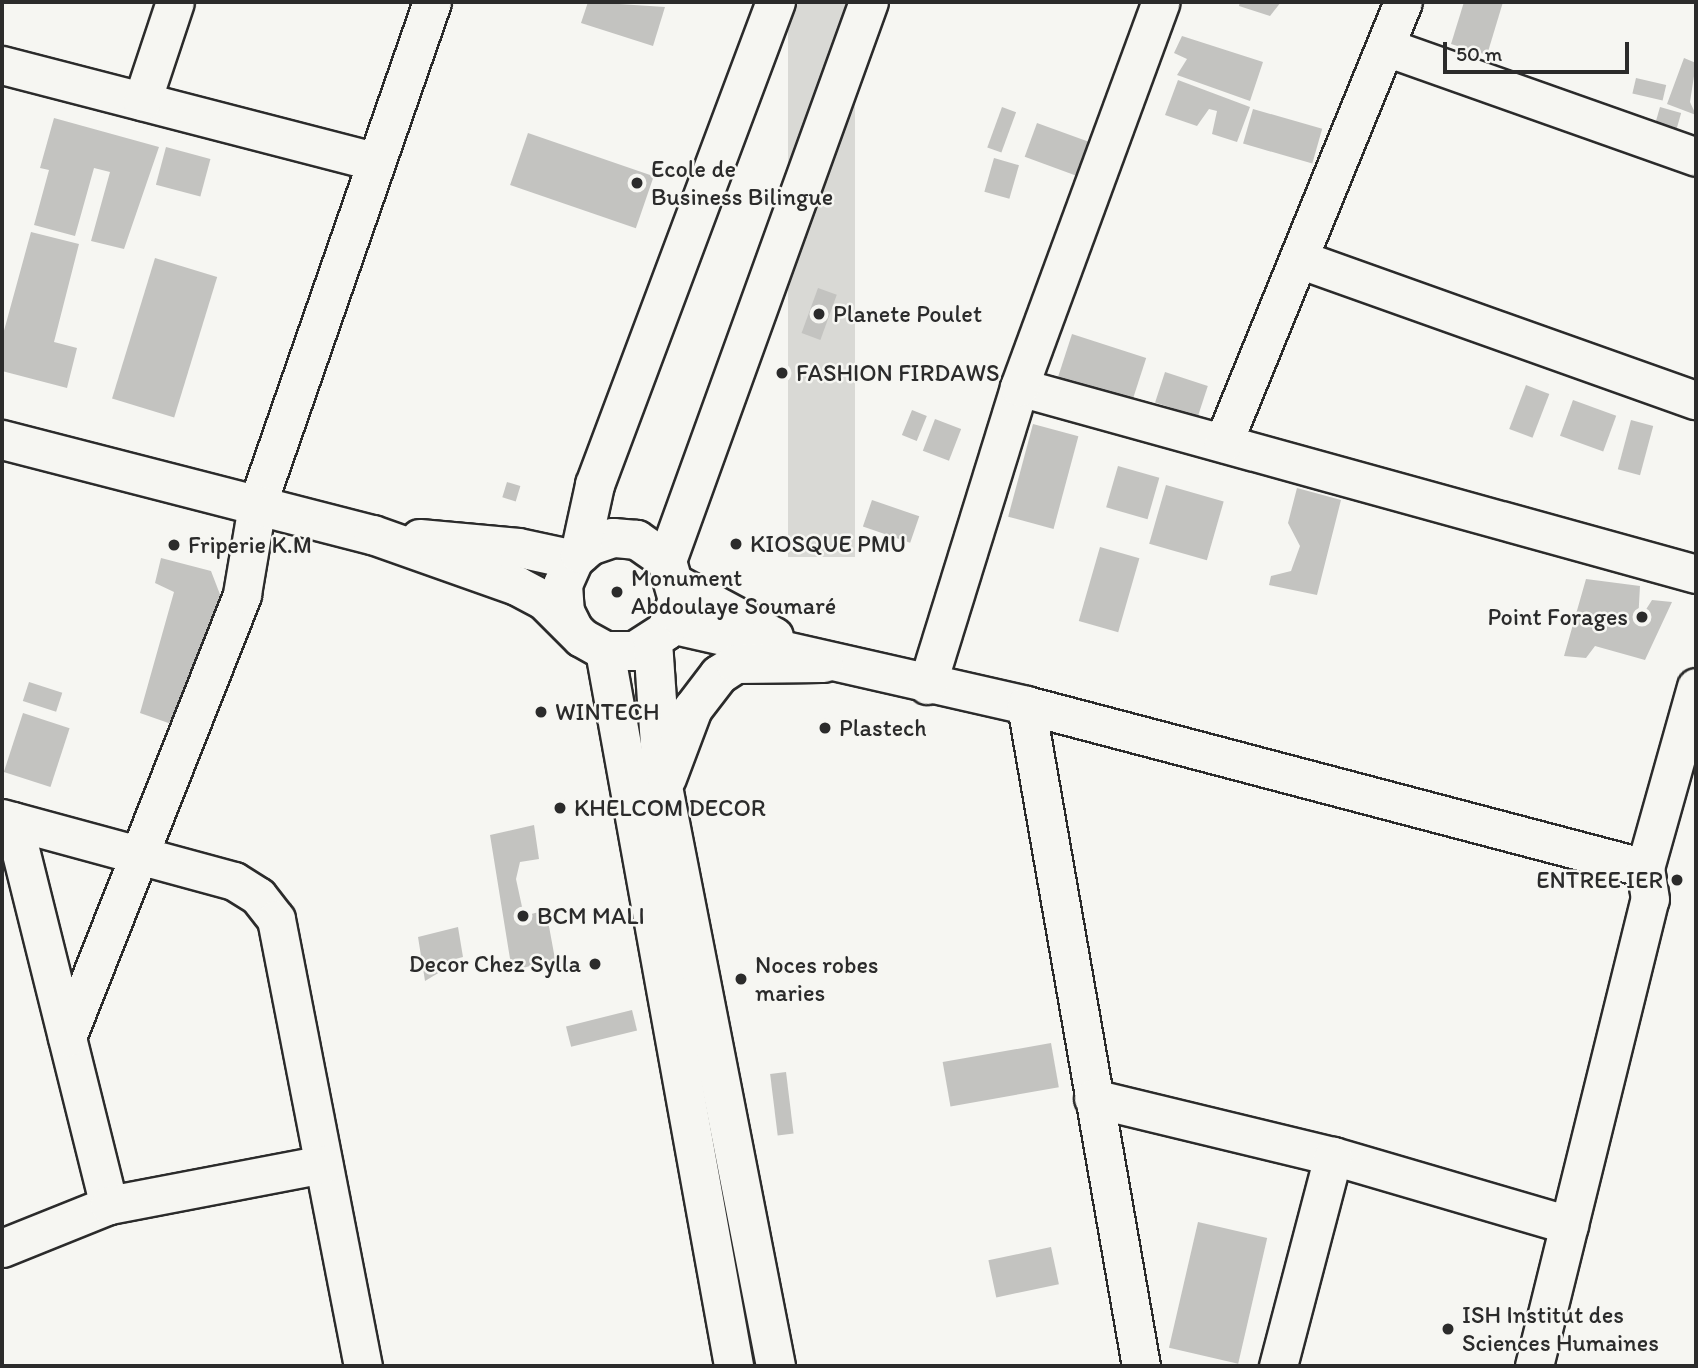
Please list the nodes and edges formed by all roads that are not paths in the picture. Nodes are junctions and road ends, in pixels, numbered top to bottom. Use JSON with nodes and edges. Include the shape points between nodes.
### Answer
{"nodes":[{"id":1,"x":175,"y":2,"type":"edge"},
{"id":2,"x":432,"y":2,"type":"edge"},
{"id":3,"x":776,"y":2,"type":"edge"},
{"id":4,"x":869,"y":2,"type":"edge"},
{"id":5,"x":1161,"y":2,"type":"edge"},
{"id":6,"x":1403,"y":2,"type":"edge"},
{"id":7,"x":1386,"y":47,"type":"junction"},
{"id":8,"x":2,"y":65,"type":"edge"},
{"id":9,"x":142,"y":101,"type":"junction"},
{"id":10,"x":1696,"y":157,"type":"edge"},
{"id":11,"x":374,"y":160,"type":"junction"},
{"id":12,"x":1298,"y":259,"type":"junction"},
{"id":13,"x":1019,"y":387,"type":"junction"},
{"id":14,"x":1696,"y":400,"type":"edge"},
{"id":15,"x":2,"y":440,"type":"edge"},
{"id":16,"x":1223,"y":443,"type":"junction"},
{"id":17,"x":257,"y":505,"type":"junction"},
{"id":18,"x":373,"y":535,"type":"junction"},
{"id":19,"x":577,"y":557,"type":"junction"},
{"id":20,"x":672,"y":573,"type":"junction"},
{"id":21,"x":1696,"y":574,"type":"edge"},
{"id":22,"x":573,"y":628,"type":"junction"},
{"id":23,"x":662,"y":633,"type":"junction"},
{"id":24,"x":606,"y":651,"type":"junction"},
{"id":25,"x":824,"y":663,"type":"junction"},
{"id":26,"x":927,"y":685,"type":"junction"},
{"id":27,"x":1696,"y":687,"type":"edge"},
{"id":28,"x":1026,"y":705,"type":"junction"},
{"id":29,"x":663,"y":787,"type":"junction"},
{"id":30,"x":7,"y":820,"type":"edge"},
{"id":31,"x":139,"y":856,"type":"junction"},
{"id":32,"x":1645,"y":868,"type":"junction"},
{"id":33,"x":67,"y":1037,"type":"junction"},
{"id":34,"x":1093,"y":1098,"type":"junction"},
{"id":35,"x":1333,"y":1156,"type":"junction"},
{"id":36,"x":323,"y":1164,"type":"junction"},
{"id":37,"x":109,"y":1205,"type":"junction"},
{"id":38,"x":1569,"y":1225,"type":"junction"},
{"id":39,"x":2,"y":1248,"type":"edge"},
{"id":40,"x":363,"y":1366,"type":"edge"},
{"id":41,"x":734,"y":1366,"type":"edge"},
{"id":42,"x":776,"y":1366,"type":"edge"},
{"id":43,"x":1141,"y":1366,"type":"edge"},
{"id":44,"x":1278,"y":1366,"type":"edge"},
{"id":45,"x":1534,"y":1366,"type":"edge"}],
"edges":[{"from":1,"to":9,"type":"street"},
{"from":2,"to":11,"type":"street"},
{"from":3,"to":19,"type":"main road","via":[[595,485]]},
{"from":4,"to":20,"type":"main road"},
{"from":5,"to":13,"type":"street"},
{"from":6,"to":7,"type":"street"},
{"from":7,"to":10,"type":"street"},
{"from":7,"to":12,"type":"street"},
{"from":8,"to":9,"type":"street"},
{"from":9,"to":11,"type":"street"},
{"from":11,"to":17,"type":"street"},
{"from":12,"to":14,"type":"street"},
{"from":12,"to":16,"type":"street"},
{"from":13,"to":16,"type":"street"},
{"from":13,"to":26,"type":"street"},
{"from":15,"to":17,"type":"main road"},
{"from":16,"to":21,"type":"street"},
{"from":17,"to":18,"type":"main road"},
{"from":17,"to":31,"type":"street","via":[[242,594]]},
{"from":18,"to":19,"type":"main road"},
{"from":18,"to":22,"type":"main road","via":[[517,586],[545,601]]},
{"from":19,"to":20,"type":"main road","via":[[601,541],[625,538],[648,545]]},
{"from":19,"to":22,"type":"main road","via":[[562,594]]},
{"from":20,"to":23,"type":"main road"},
{"from":20,"to":25,"type":"street"},
{"from":22,"to":24,"type":"main road"},
{"from":23,"to":24,"type":"main road","via":[[635,651]]},
{"from":23,"to":25,"type":"street"},
{"from":23,"to":29,"type":"main road"},
{"from":24,"to":41,"type":"main road"},
{"from":25,"to":26,"type":"street"},
{"from":25,"to":29,"type":"main road","via":[[736,664],[719,675],[693,709]]},
{"from":26,"to":28,"type":"street"},
{"from":27,"to":32,"type":"street"},
{"from":28,"to":32,"type":"street"},
{"from":28,"to":34,"type":"street"},
{"from":29,"to":42,"type":"main road"},
{"from":30,"to":31,"type":"street"},
{"from":30,"to":33,"type":"street"},
{"from":31,"to":33,"type":"street"},
{"from":31,"to":36,"type":"street","via":[[234,881],[258,896],[276,919]]},
{"from":32,"to":38,"type":"street","via":[[1650,899]]},
{"from":33,"to":37,"type":"street"},
{"from":34,"to":35,"type":"street"},
{"from":34,"to":43,"type":"street"},
{"from":35,"to":38,"type":"street"},
{"from":35,"to":44,"type":"street"},
{"from":36,"to":37,"type":"street"},
{"from":36,"to":40,"type":"street"},
{"from":37,"to":39,"type":"street"},
{"from":38,"to":45,"type":"street"}]}
